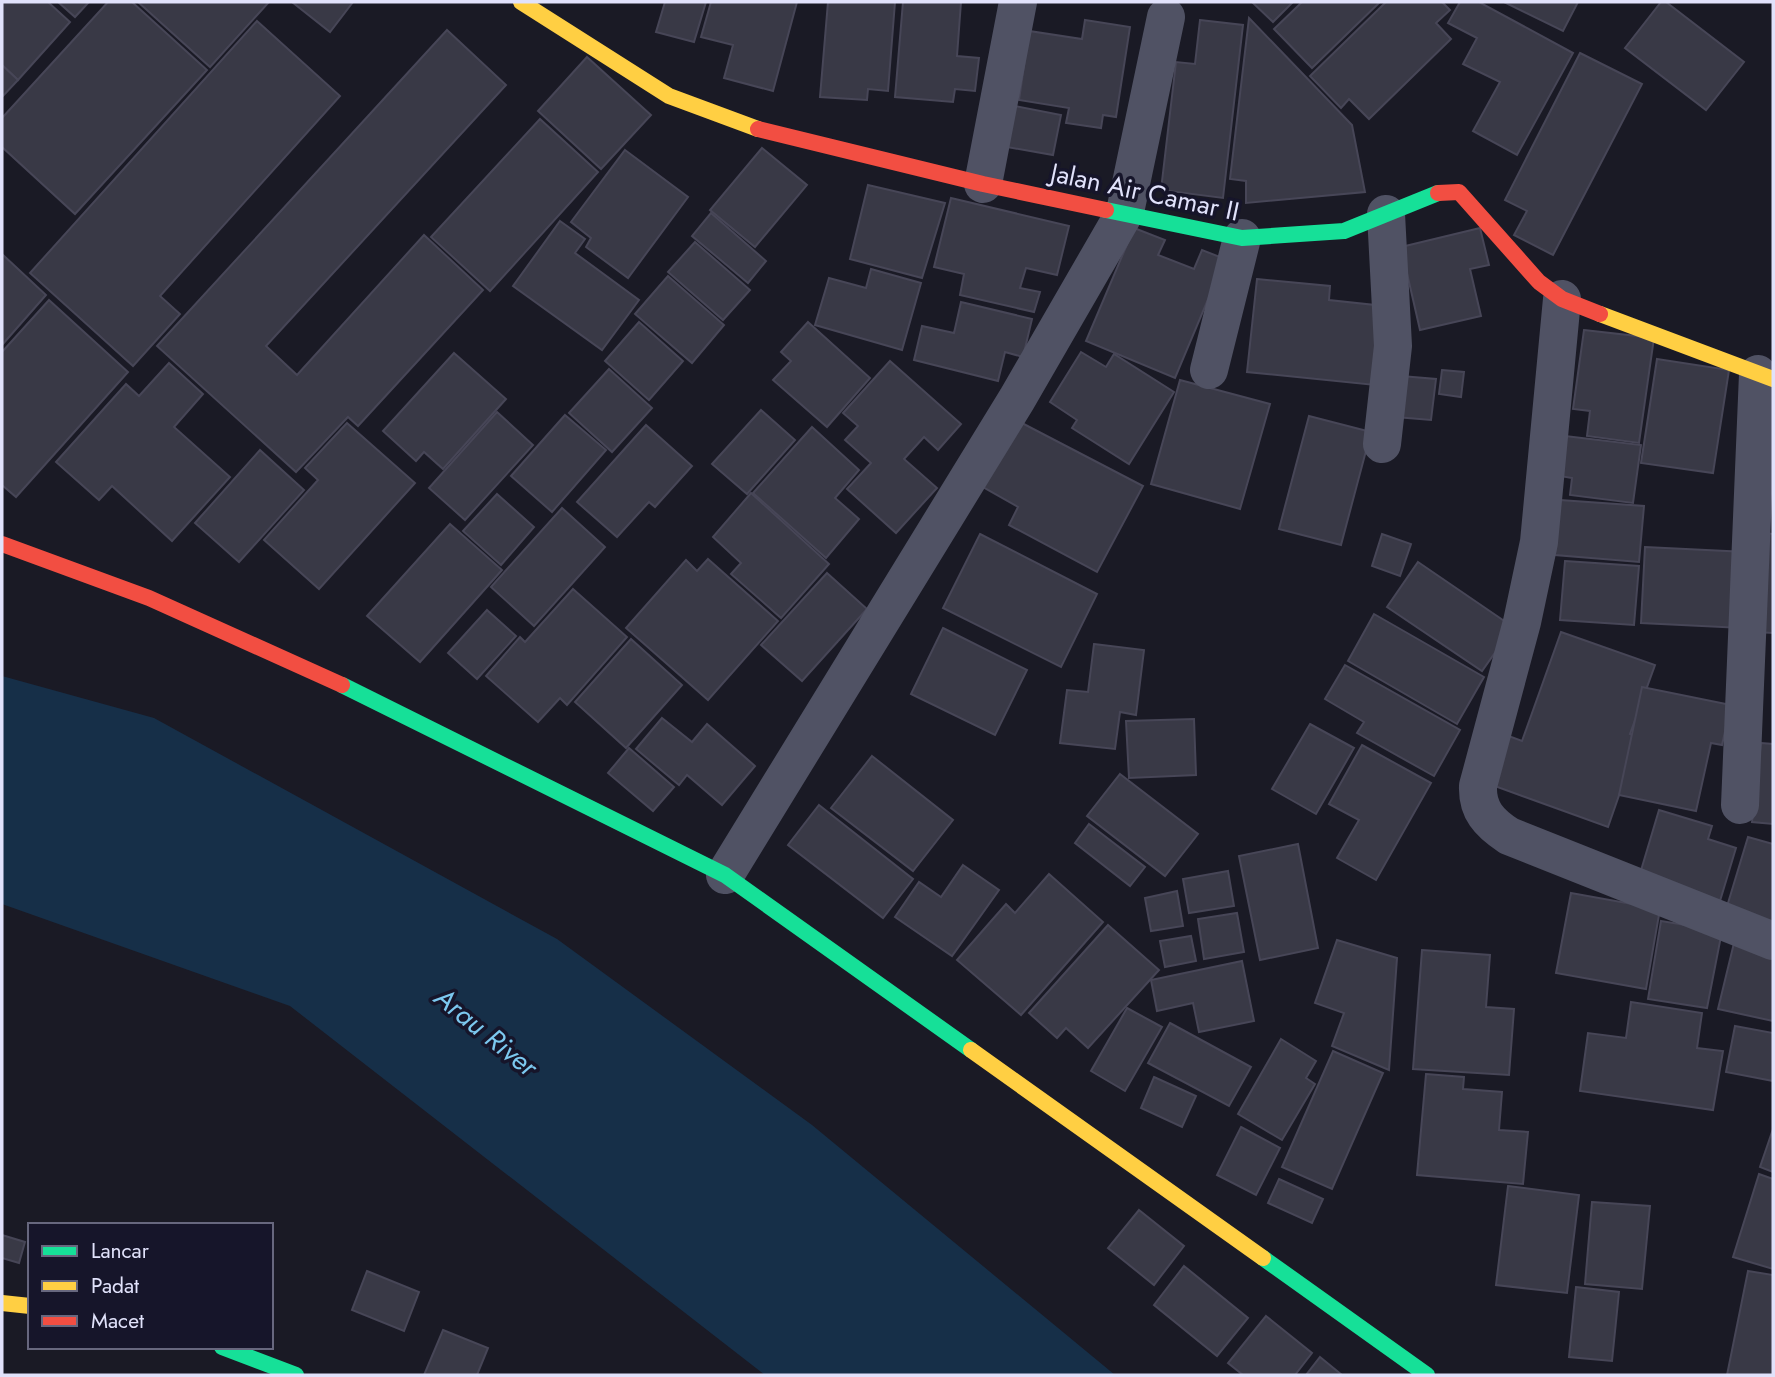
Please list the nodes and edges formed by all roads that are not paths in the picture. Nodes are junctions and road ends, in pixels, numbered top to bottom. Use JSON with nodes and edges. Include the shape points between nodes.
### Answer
{"nodes":[{"id":1,"x":521,"y":2,"type":"edge"},
{"id":2,"x":1018,"y":2,"type":"edge"},
{"id":3,"x":1166,"y":18,"type":"dead end"},
{"id":4,"x":983,"y":184,"type":"junction"},
{"id":5,"x":1125,"y":212,"type":"junction"},
{"id":6,"x":1386,"y":214,"type":"junction"},
{"id":7,"x":1242,"y":238,"type":"junction"},
{"id":8,"x":1562,"y":299,"type":"junction"},
{"id":9,"x":1209,"y":370,"type":"dead end"},
{"id":10,"x":1765,"y":377,"type":"edge"},
{"id":11,"x":1382,"y":444,"type":"dead end"},
{"id":12,"x":2,"y":544,"type":"edge"},
{"id":13,"x":1740,"y":805,"type":"dead end"},
{"id":14,"x":725,"y":875,"type":"junction"},
{"id":15,"x":1773,"y":941,"type":"edge"},
{"id":16,"x":2,"y":1303,"type":"edge"},
{"id":17,"x":28,"y":1306,"type":"edge"},
{"id":18,"x":227,"y":1349,"type":"edge"},
{"id":19,"x":296,"y":1375,"type":"edge"},
{"id":20,"x":1427,"y":1375,"type":"edge"}],
"edges":[{"from":1,"to":4,"type":"street","name":"Jalan Air Camar II","via":[[637,78],[705,111],[743,125]]},
{"from":2,"to":4,"type":"street"},
{"from":3,"to":5,"type":"street"},
{"from":4,"to":5,"type":"street","name":"Jalan Air Camar II"},
{"from":5,"to":7,"type":"street","name":"Jalan Air Camar II"},
{"from":5,"to":14,"type":"street","via":[[1017,399]]},
{"from":6,"to":7,"type":"street","name":"Jalan Air Camar II","via":[[1327,233]]},
{"from":6,"to":8,"type":"street","name":"Jalan Air Camar II","via":[[1444,191],[1459,192],[1539,282]]},
{"from":6,"to":11,"type":"street","via":[[1393,346]]},
{"from":7,"to":9,"type":"street"},
{"from":8,"to":10,"type":"street","name":"Jalan Air Camar II"},
{"from":8,"to":15,"type":"street","via":[[1539,542],[1478,799],[1492,825],[1509,836]]},
{"from":10,"to":13,"type":"street"},
{"from":12,"to":14,"type":"street","via":[[149,598],[264,648]]},
{"from":14,"to":20,"type":"street"},
{"from":16,"to":17,"type":"street"},
{"from":18,"to":19,"type":"street"}]}
